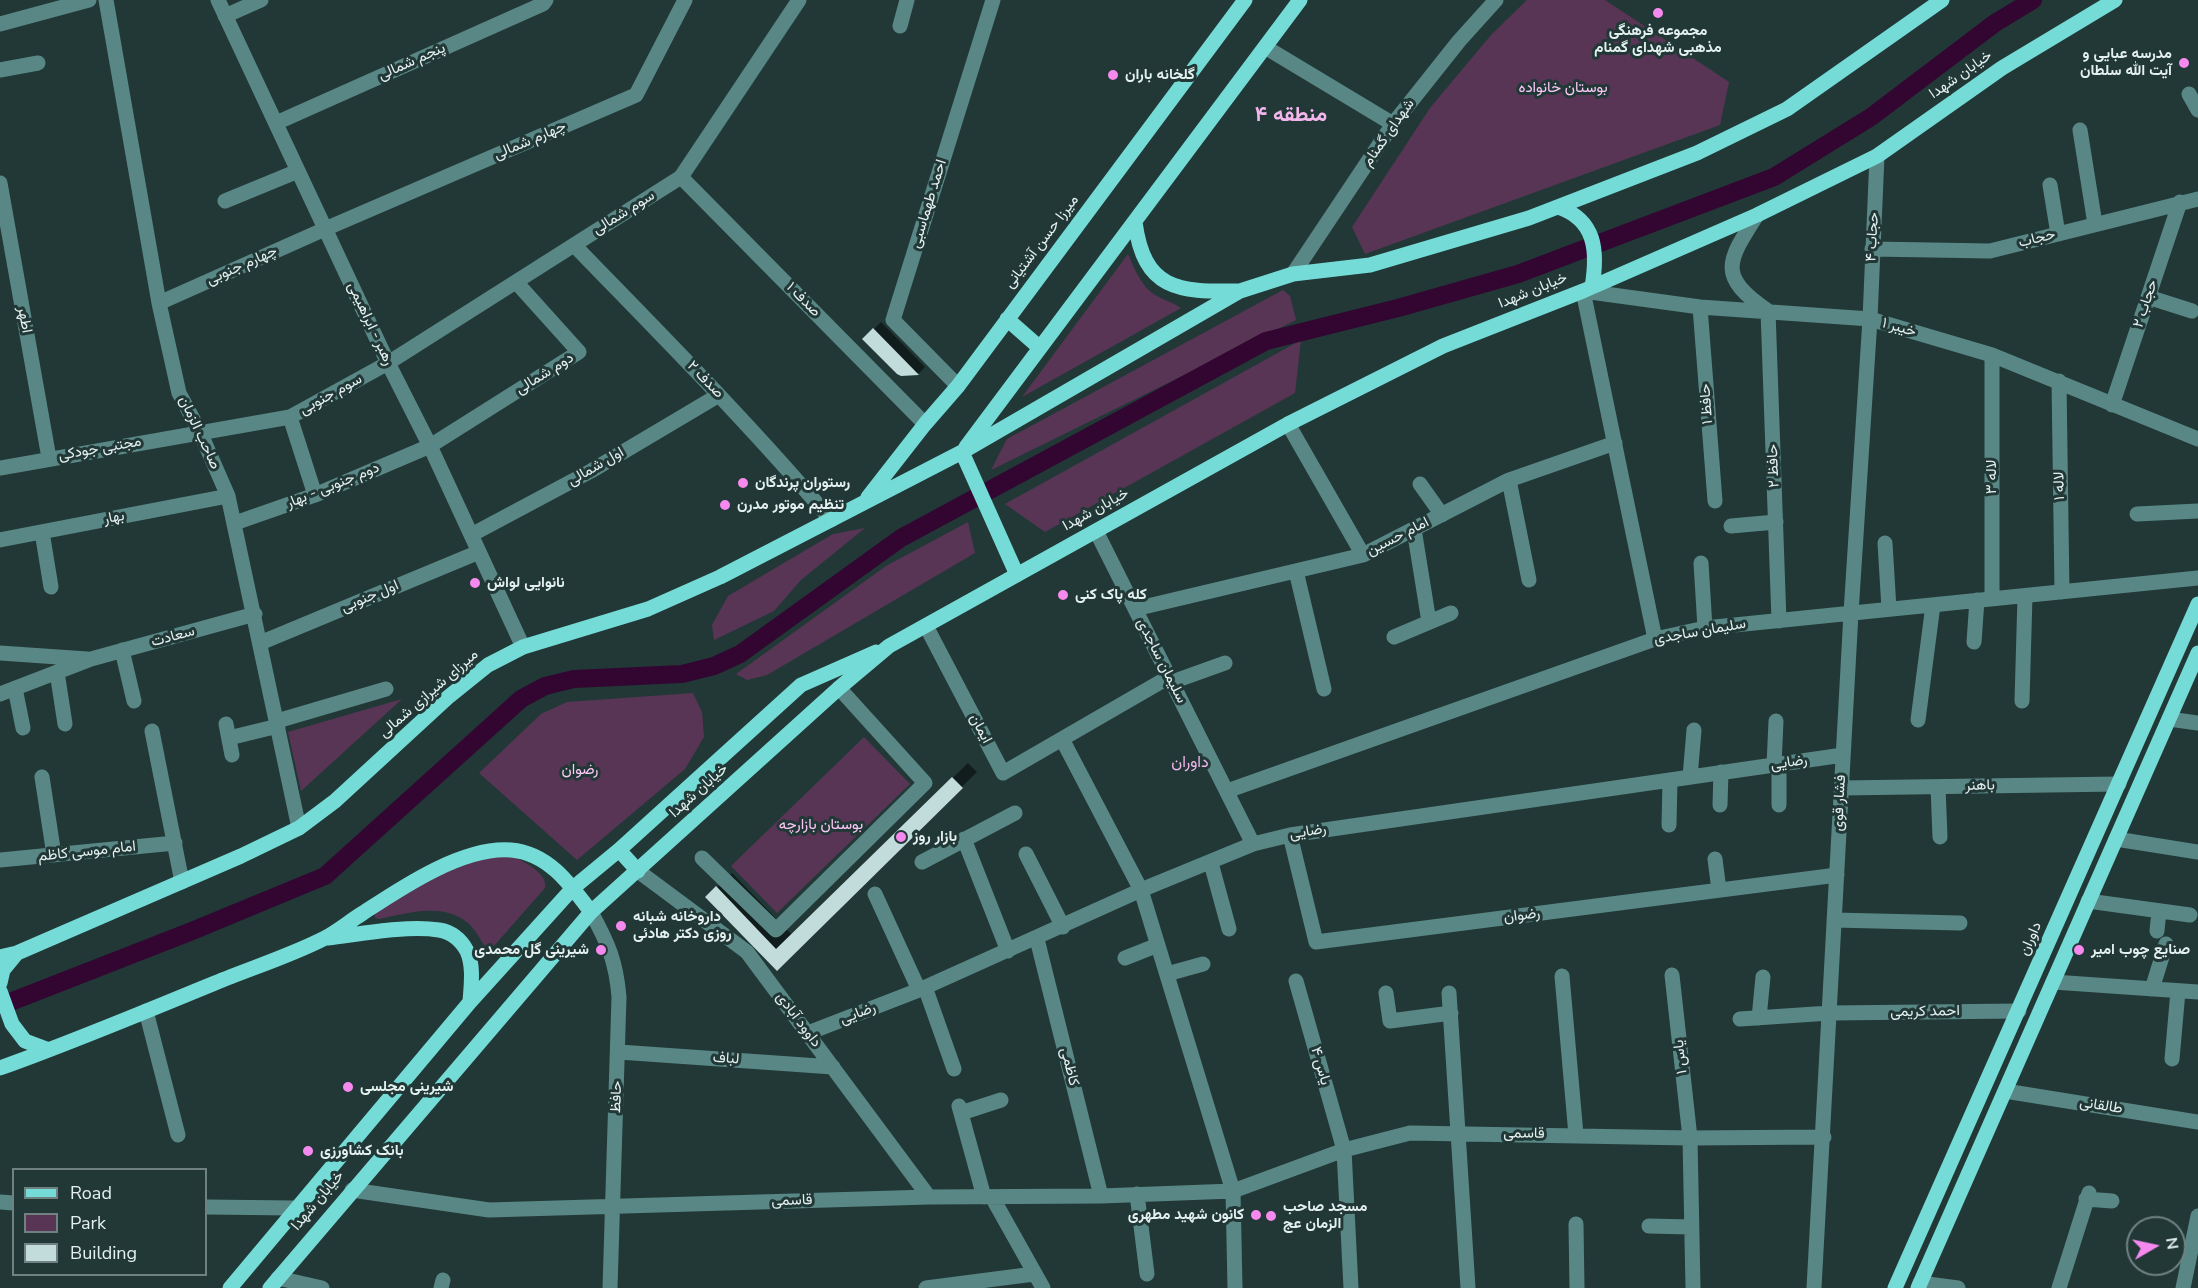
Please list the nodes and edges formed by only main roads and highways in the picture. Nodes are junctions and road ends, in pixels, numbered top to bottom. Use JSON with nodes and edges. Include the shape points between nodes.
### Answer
{"nodes":[{"id":1,"x":1241,"y":0,"type":"edge"},
{"id":2,"x":1300,"y":0,"type":"edge"},
{"id":3,"x":1942,"y":0,"type":"edge"},
{"id":4,"x":2115,"y":0,"type":"edge"},
{"id":5,"x":1558,"y":207,"type":"junction"},
{"id":6,"x":1135,"y":222,"type":"junction"},
{"id":7,"x":1587,"y":289,"type":"junction"},
{"id":8,"x":1240,"y":291,"type":"junction"},
{"id":9,"x":1007,"y":319,"type":"junction"},
{"id":10,"x":1040,"y":348,"type":"junction"},
{"id":11,"x":962,"y":452,"type":"junction"},
{"id":12,"x":864,"y":503,"type":"junction"},
{"id":13,"x":1017,"y":575,"type":"junction"},
{"id":14,"x":2198,"y":604,"type":"edge"},
{"id":15,"x":889,"y":646,"type":"junction"},
{"id":16,"x":2198,"y":653,"type":"edge"},
{"id":17,"x":619,"y":850,"type":"junction"},
{"id":18,"x":638,"y":870,"type":"junction"},
{"id":19,"x":573,"y":888,"type":"junction"},
{"id":20,"x":591,"y":912,"type":"junction"},
{"id":21,"x":325,"y":938,"type":"junction"},
{"id":22,"x":17,"y":953,"type":"junction"},
{"id":23,"x":0,"y":957,"type":"edge"},
{"id":24,"x":0,"y":983,"type":"edge"},
{"id":25,"x":0,"y":991,"type":"edge"},
{"id":26,"x":470,"y":1002,"type":"junction"},
{"id":27,"x":49,"y":1050,"type":"junction"},
{"id":28,"x":0,"y":1068,"type":"edge"},
{"id":29,"x":1943,"y":1182,"type":"junction"},
{"id":30,"x":1960,"y":1193,"type":"junction"},
{"id":31,"x":274,"y":1283,"type":"edge"},
{"id":32,"x":1919,"y":1286,"type":"edge"},
{"id":33,"x":230,"y":1288,"type":"edge"},
{"id":34,"x":1895,"y":1288,"type":"edge"}],
"edges":[{"from":1,"to":9,"type":"main road","name":"میرزا حسن آشتیانی"},
{"from":2,"to":6,"type":"main road"},
{"from":3,"to":5,"type":"main road","via":[[1787,109],[1697,153]]},
{"from":4,"to":7,"type":"main road","name":"خیابان شهدا","via":[[2002,68],[1877,156],[1757,215]]},
{"from":5,"to":7,"type":"main road","via":[[1573,212],[1590,233],[1595,254]]},
{"from":5,"to":8,"type":"main road","via":[[1370,266],[1293,274]]},
{"from":6,"to":8,"type":"main road","via":[[1144,258],[1168,283],[1182,289]]},
{"from":6,"to":10,"type":"main road"},
{"from":7,"to":13,"type":"main road","name":"خیابان شهدا","via":[[1443,346],[1288,424]]},
{"from":8,"to":11,"type":"main road"},
{"from":9,"to":10,"type":"main road"},
{"from":9,"to":12,"type":"main road","name":"میرزا حسن آشتیانی"},
{"from":10,"to":11,"type":"main road"},
{"from":11,"to":12,"type":"main road","name":"میرزای شیرازی شمالی"},
{"from":11,"to":13,"type":"main road"},
{"from":12,"to":22,"type":"main road","name":"میرزای شیرازی شمالی","via":[[648,609],[523,647],[488,665],[300,828]]},
{"from":13,"to":15,"type":"main road","name":"خیابان شهدا"},
{"from":14,"to":29,"type":"main road","name":"داوران"},
{"from":15,"to":17,"type":"main road","name":"خیابان شهدا","via":[[801,685]]},
{"from":15,"to":18,"type":"main road","name":"خیابان شهدا"},
{"from":16,"to":30,"type":"main road"},
{"from":17,"to":18,"type":"main road"},
{"from":17,"to":19,"type":"main road","name":"خیابان شهدا"},
{"from":18,"to":20,"type":"main road","name":"خیابان شهدا"},
{"from":19,"to":20,"type":"main road"},
{"from":19,"to":21,"type":"main road","via":[[540,858],[510,850],[477,854],[392,894]]},
{"from":19,"to":26,"type":"main road","name":"خیابان شهدا"},
{"from":20,"to":31,"type":"main road","name":"خیابان شهدا"},
{"from":21,"to":26,"type":"main road","via":[[441,930],[458,938],[468,953]]},
{"from":21,"to":27,"type":"main road"},
{"from":22,"to":23,"type":"main road","name":"میرزای شیرازی شمالی"},
{"from":22,"to":24,"type":"main road","via":[[3,970]]},
{"from":25,"to":27,"type":"main road","via":[[12,1024],[25,1041]]},
{"from":26,"to":33,"type":"main road","name":"خیابان شهدا"},
{"from":27,"to":28,"type":"main road"},
{"from":29,"to":30,"type":"main road"},
{"from":29,"to":34,"type":"main road","name":"داوران"},
{"from":30,"to":32,"type":"main road"}]}
